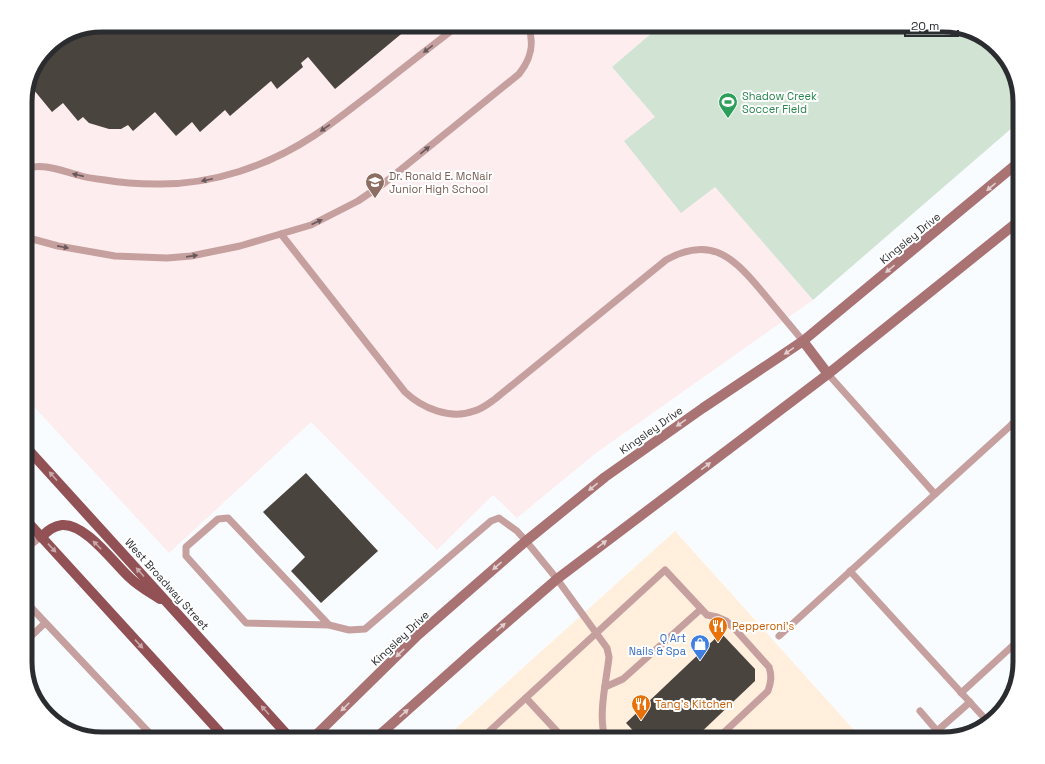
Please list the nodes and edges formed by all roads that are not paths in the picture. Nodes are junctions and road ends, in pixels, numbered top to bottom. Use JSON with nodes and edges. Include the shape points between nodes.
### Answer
{"nodes":[{"id":1,"x":450,"y":32,"type":"edge"},
{"id":2,"x":530,"y":32,"type":"edge"},
{"id":3,"x":32,"y":167,"type":"edge"},
{"id":4,"x":1013,"y":167,"type":"edge"},
{"id":5,"x":1013,"y":226,"type":"edge"},
{"id":6,"x":281,"y":234,"type":"junction"},
{"id":7,"x":32,"y":239,"type":"edge"},
{"id":8,"x":803,"y":341,"type":"junction"},
{"id":9,"x":828,"y":374,"type":"junction"},
{"id":10,"x":1012,"y":424,"type":"edge"},
{"id":11,"x":32,"y":454,"type":"edge"},
{"id":12,"x":935,"y":494,"type":"junction"},
{"id":13,"x":32,"y":527,"type":"edge"},
{"id":14,"x":41,"y":537,"type":"junction"},
{"id":15,"x":526,"y":541,"type":"junction"},
{"id":16,"x":32,"y":544,"type":"edge"},
{"id":17,"x":850,"y":571,"type":"junction"},
{"id":18,"x":557,"y":578,"type":"junction"},
{"id":19,"x":170,"y":605,"type":"junction"},
{"id":20,"x":32,"y":609,"type":"edge"},
{"id":21,"x":701,"y":609,"type":"junction"},
{"id":22,"x":45,"y":623,"type":"junction"},
{"id":23,"x":329,"y":625,"type":"junction"},
{"id":24,"x":597,"y":634,"type":"junction"},
{"id":25,"x":32,"y":635,"type":"edge"},
{"id":26,"x":779,"y":636,"type":"dead end"},
{"id":27,"x":1013,"y":645,"type":"edge"},
{"id":28,"x":605,"y":688,"type":"junction"},
{"id":29,"x":961,"y":693,"type":"junction"},
{"id":30,"x":526,"y":698,"type":"junction"},
{"id":31,"x":970,"y":702,"type":"junction"},
{"id":32,"x":920,"y":711,"type":"dead end"},
{"id":33,"x":985,"y":718,"type":"edge"},
{"id":34,"x":937,"y":731,"type":"joint"},
{"id":35,"x":148,"y":732,"type":"edge"},
{"id":36,"x":220,"y":732,"type":"edge"},
{"id":37,"x":285,"y":732,"type":"edge"},
{"id":38,"x":319,"y":732,"type":"edge"},
{"id":39,"x":383,"y":732,"type":"edge"},
{"id":40,"x":489,"y":732,"type":"edge"},
{"id":41,"x":558,"y":732,"type":"edge"},
{"id":42,"x":603,"y":732,"type":"edge"},
{"id":43,"x":724,"y":732,"type":"edge"}],
"edges":[{"from":1,"to":3,"type":"lane","one_way":true,"via":[[321,131],[296,147],[253,167],[205,181],[184,184],[128,183],[37,166]]},
{"from":6,"to":2,"type":"lane","one_way":true,"via":[[311,225],[358,201],[393,176],[519,74],[532,48]]},
{"from":4,"to":8,"type":"main road","name":"Kingsley Drive","one_way":true},
{"from":5,"to":9,"type":"main road"},
{"from":7,"to":6,"type":"lane","one_way":true,"via":[[115,256],[167,258],[215,252]]},
{"from":6,"to":8,"type":"lane","via":[[405,392],[415,401],[438,411],[461,413],[484,407],[666,260],[688,250],[714,251],[734,261]]},
{"from":8,"to":9,"type":"main road"},
{"from":8,"to":15,"type":"main road","name":"Kingsley Drive","one_way":true,"via":[[605,477]]},
{"from":9,"to":12,"type":"lane"},
{"from":18,"to":9,"type":"main road","one_way":true},
{"from":10,"to":12,"type":"lane"},
{"from":19,"to":11,"type":"main road","name":"West Broadway Street","one_way":true},
{"from":12,"to":17,"type":"lane"},
{"from":13,"to":14,"type":"main road"},
{"from":14,"to":16,"type":"lane"},
{"from":19,"to":14,"type":"main road","one_way":true,"via":[[138,584],[88,535],[76,528],[64,525],[53,527]]},
{"from":14,"to":36,"type":"main road","one_way":true},
{"from":15,"to":18,"type":"lane"},
{"from":15,"to":23,"type":"lane","via":[[499,518],[491,521],[365,628],[350,630]]},
{"from":15,"to":38,"type":"main road","name":"Kingsley Drive","one_way":true,"via":[[418,635]]},
{"from":17,"to":26,"type":"lane"},
{"from":17,"to":29,"type":"lane"},
{"from":18,"to":24,"type":"lane"},
{"from":39,"to":18,"type":"main road","one_way":true},
{"from":37,"to":19,"type":"main road","name":"West Broadway Street","one_way":true},
{"from":20,"to":22,"type":"lane"},
{"from":21,"to":24,"type":"lane","via":[[665,570]]},
{"from":21,"to":28,"type":"lane","via":[[623,679]]},
{"from":21,"to":43,"type":"lane","via":[[707,615],[717,616],[734,628],[768,667],[771,674],[768,691]]},
{"from":22,"to":25,"type":"lane"},
{"from":22,"to":35,"type":"lane"},
{"from":23,"to":23,"type":"lane","via":[[228,518],[218,519],[186,547],[186,556],[246,623]]},
{"from":24,"to":28,"type":"lane","via":[[607,648],[609,657]]},
{"from":24,"to":30,"type":"lane"},
{"from":27,"to":29,"type":"lane"},
{"from":28,"to":42,"type":"lane"},
{"from":29,"to":31,"type":"lane"},
{"from":30,"to":40,"type":"lane"},
{"from":30,"to":41,"type":"lane"},
{"from":31,"to":33,"type":"lane"},
{"from":31,"to":34,"type":"lane"},
{"from":32,"to":34,"type":"lane"}]}
